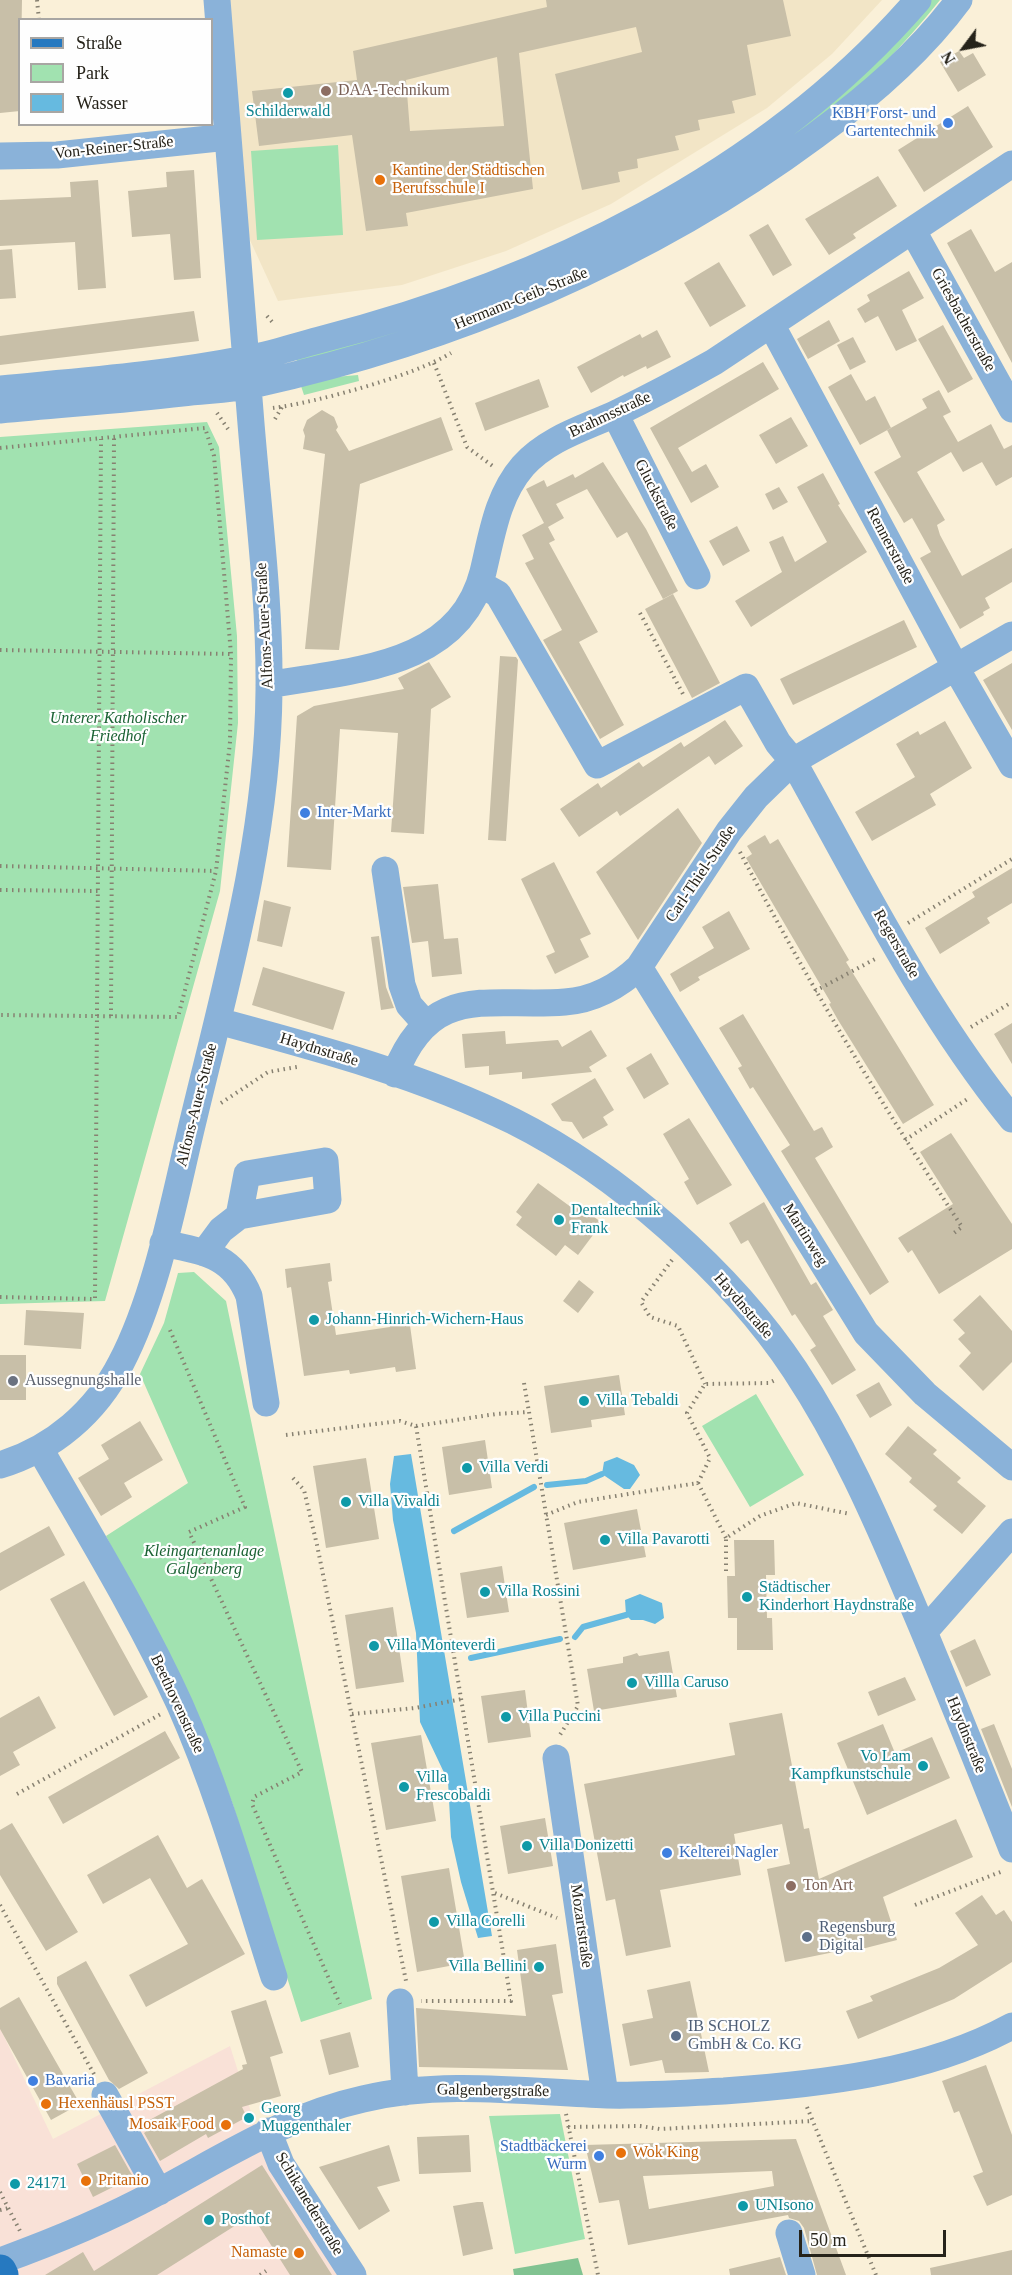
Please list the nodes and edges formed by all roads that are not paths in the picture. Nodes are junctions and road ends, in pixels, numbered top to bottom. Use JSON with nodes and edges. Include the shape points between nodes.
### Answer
{"nodes":[{"id":1,"x":217,"y":0,"type":"edge"},
{"id":2,"x":918,"y":0,"type":"edge"},
{"id":3,"x":959,"y":0,"type":"edge"},
{"id":4,"x":228,"y":137,"type":"junction"},
{"id":5,"x":0,"y":156,"type":"edge"},
{"id":6,"x":1012,"y":164,"type":"edge"},
{"id":7,"x":913,"y":231,"type":"junction"},
{"id":8,"x":772,"y":326,"type":"junction"},
{"id":9,"x":248,"y":372,"type":"junction"},
{"id":10,"x":0,"y":389,"type":"edge"},
{"id":11,"x":1012,"y":409,"type":"edge"},
{"id":12,"x":0,"y":410,"type":"edge"},
{"id":13,"x":615,"y":414,"type":"junction"},
{"id":14,"x":697,"y":576,"type":"dead end"},
{"id":15,"x":480,"y":584,"type":"junction"},
{"id":16,"x":1012,"y":635,"type":"edge"},
{"id":17,"x":956,"y":668,"type":"junction"},
{"id":18,"x":269,"y":685,"type":"junction"},
{"id":19,"x":793,"y":761,"type":"junction"},
{"id":20,"x":1012,"y":765,"type":"edge"},
{"id":21,"x":385,"y":870,"type":"dead end"},
{"id":22,"x":639,"y":967,"type":"junction"},
{"id":23,"x":218,"y":1021,"type":"junction"},
{"id":24,"x":426,"y":1024,"type":"junction"},
{"id":25,"x":396,"y":1074,"type":"junction"},
{"id":26,"x":1012,"y":1119,"type":"edge"},
{"id":27,"x":240,"y":1216,"type":"dead end"},
{"id":28,"x":164,"y":1243,"type":"junction"},
{"id":29,"x":204,"y":1253,"type":"junction"},
{"id":30,"x":266,"y":1403,"type":"dead end"},
{"id":31,"x":40,"y":1449,"type":"junction"},
{"id":32,"x":0,"y":1465,"type":"edge"},
{"id":33,"x":1012,"y":1467,"type":"edge"},
{"id":34,"x":1012,"y":1532,"type":"edge"},
{"id":35,"x":924,"y":1632,"type":"junction"},
{"id":36,"x":556,"y":1758,"type":"road end"},
{"id":37,"x":1012,"y":1851,"type":"edge"},
{"id":38,"x":274,"y":1977,"type":"dead end"},
{"id":39,"x":402,"y":2007,"type":"road end"},
{"id":40,"x":1012,"y":2026,"type":"edge"},
{"id":41,"x":405,"y":2092,"type":"junction"},
{"id":42,"x":105,"y":2095,"type":"road end"},
{"id":43,"x":605,"y":2095,"type":"junction"},
{"id":44,"x":268,"y":2131,"type":"junction"},
{"id":45,"x":159,"y":2192,"type":"junction"},
{"id":46,"x":789,"y":2233,"type":"dead end"},
{"id":47,"x":0,"y":2261,"type":"edge"},
{"id":48,"x":353,"y":2275,"type":"edge"},
{"id":49,"x":802,"y":2275,"type":"edge"}],
"edges":[{"from":1,"to":4,"type":"street","name":"Alfons-Auer-Straße"},
{"from":2,"to":9,"type":"street","name":"Hermann-Geib-Straße","via":[[880,44],[760,143],[594,241],[508,279]]},
{"from":3,"to":9,"type":"street","name":"Hermann-Geib-Straße","via":[[898,68],[844,115],[694,217],[607,263],[523,301],[423,337]]},
{"from":4,"to":5,"type":"street","name":"Von-Reiner-Straße","via":[[57,155]]},
{"from":4,"to":9,"type":"street","name":"Alfons-Auer-Straße"},
{"from":6,"to":7,"type":"street","name":"Brahmsstraße"},
{"from":7,"to":8,"type":"street","name":"Brahmsstraße"},
{"from":7,"to":11,"type":"street","name":"Griesbacherstraße"},
{"from":8,"to":13,"type":"street","name":"Brahmsstraße","via":[[714,362]]},
{"from":8,"to":17,"type":"street","name":"Rennerstraße"},
{"from":9,"to":10,"type":"street","name":"Hermann-Geib-Straße","via":[[157,373]]},
{"from":9,"to":12,"type":"street","name":"Hermann-Geib-Straße","via":[[205,390]]},
{"from":9,"to":18,"type":"street","name":"Alfons-Auer-Straße"},
{"from":13,"to":14,"type":"street","name":"Gluckstraße"},
{"from":13,"to":15,"type":"street","name":"Brahmsstraße","via":[[544,447],[524,466],[499,506]]},
{"from":15,"to":18,"type":"street","name":"Brahmsstraße","via":[[469,609],[447,633],[418,652],[380,665]]},
{"from":15,"to":19,"type":"street","name":"Regerstraße","via":[[498,594],[597,765],[746,687],[778,743]]},
{"from":16,"to":17,"type":"street","name":"Carl-Thiel-Straße"},
{"from":17,"to":19,"type":"street","name":"Carl-Thiel-Straße"},
{"from":17,"to":20,"type":"street","name":"Rennerstraße"},
{"from":18,"to":23,"type":"street","name":"Alfons-Auer-Straße","via":[[268,753],[257,840]]},
{"from":19,"to":22,"type":"street","name":"Carl-Thiel-Straße","via":[[756,797],[729,831]]},
{"from":19,"to":26,"type":"street","name":"Regerstraße","via":[[952,1038]]},
{"from":21,"to":24,"type":"street","via":[[402,985],[410,1005]]},
{"from":22,"to":24,"type":"street","name":"Carl-Thiel-Straße","via":[[611,988],[589,998],[566,1002],[479,1001]]},
{"from":22,"to":33,"type":"street","name":"Martinweg","via":[[866,1333],[925,1394]]},
{"from":23,"to":25,"type":"street","name":"Haydnstraße","via":[[333,1052]]},
{"from":23,"to":28,"type":"street","name":"Alfons-Auer-Straße"},
{"from":24,"to":25,"type":"street","name":"Carl-Thiel-Straße","via":[[404,1051]]},
{"from":25,"to":35,"type":"street","name":"Haydnstraße","via":[[512,1121],[556,1144],[685,1243],[726,1285],[794,1369],[831,1429],[872,1508]]},
{"from":27,"to":29,"type":"street","via":[[221,1230]]},
{"from":28,"to":29,"type":"street"},
{"from":28,"to":31,"type":"street","name":"Alfons-Auer-Straße","via":[[122,1362],[91,1408],[71,1428]]},
{"from":29,"to":30,"type":"street","via":[[232,1267],[249,1296]]},
{"from":31,"to":32,"type":"street","name":"Alfons-Auer-Straße"},
{"from":31,"to":38,"type":"street","name":"Beethovenstraße","via":[[179,1704],[218,1799]]},
{"from":34,"to":35,"type":"street"},
{"from":35,"to":37,"type":"street","name":"Haydnstraße"},
{"from":36,"to":43,"type":"street","name":"Mozartstraße"},
{"from":39,"to":41,"type":"street"},
{"from":40,"to":43,"type":"street","name":"Galgenbergstraße","via":[[926,2061],[799,2085],[658,2096]]},
{"from":41,"to":43,"type":"street","name":"Galgenbergstraße","via":[[458,2089]]},
{"from":41,"to":44,"type":"street","name":"Galgenbergstraße","via":[[363,2098]]},
{"from":42,"to":45,"type":"street"},
{"from":44,"to":45,"type":"street","name":"Galgenbergstraße"},
{"from":44,"to":48,"type":"street","name":"Schikanederstraße","via":[[281,2164]]},
{"from":45,"to":47,"type":"street","name":"Galgenbergstraße","via":[[47,2244]]},
{"from":46,"to":49,"type":"street"}]}
